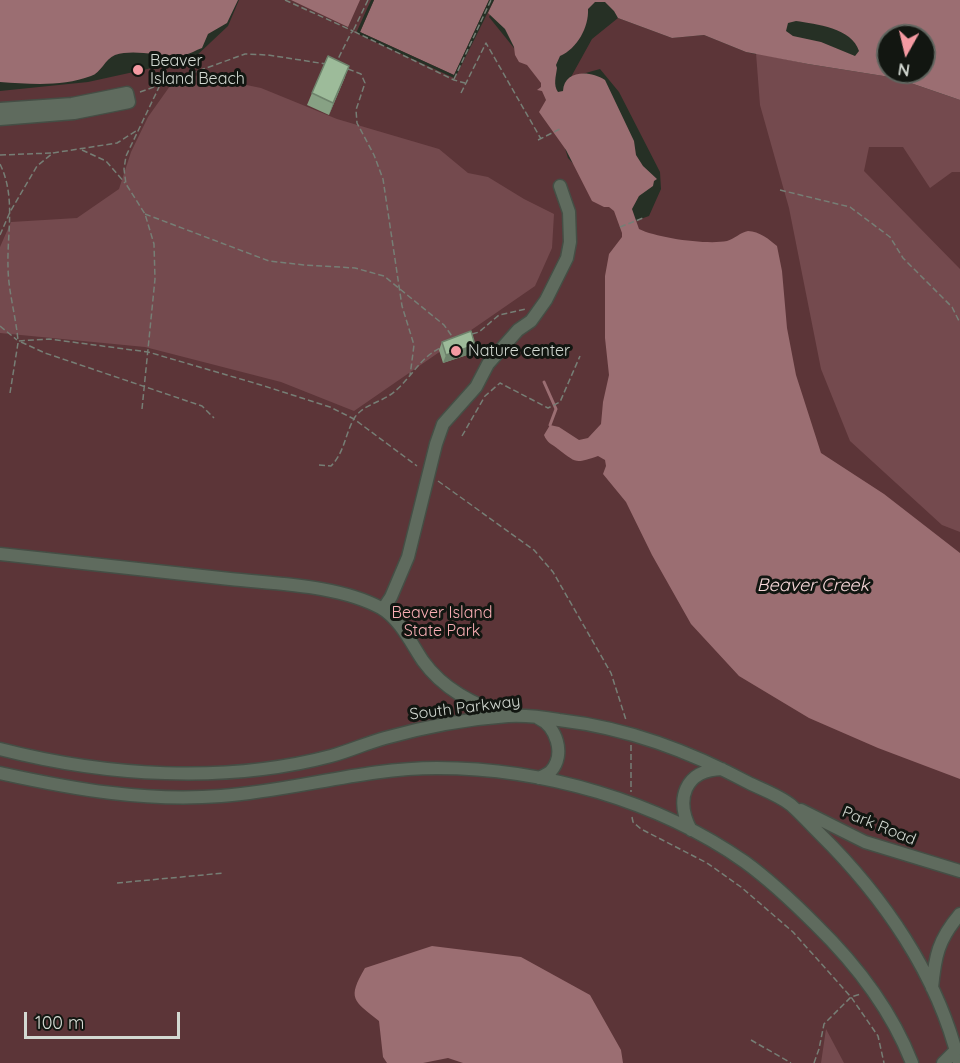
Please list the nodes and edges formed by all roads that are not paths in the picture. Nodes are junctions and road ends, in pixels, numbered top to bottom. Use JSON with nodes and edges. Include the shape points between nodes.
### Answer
{"nodes":[{"id":1,"x":0,"y":110,"type":"edge"},
{"id":2,"x":0,"y":119,"type":"edge"},
{"id":3,"x":560,"y":186,"type":"dead end"},
{"id":4,"x":0,"y":554,"type":"edge"},
{"id":5,"x":383,"y":609,"type":"junction"},
{"id":6,"x":508,"y":716,"type":"junction"},
{"id":7,"x":536,"y":717,"type":"junction"},
{"id":8,"x":0,"y":749,"type":"edge"},
{"id":9,"x":723,"y":769,"type":"junction"},
{"id":10,"x":0,"y":773,"type":"edge"},
{"id":11,"x":539,"y":778,"type":"junction"},
{"id":12,"x":789,"y":804,"type":"junction"},
{"id":13,"x":691,"y":830,"type":"junction"},
{"id":14,"x":960,"y":871,"type":"edge"},
{"id":15,"x":960,"y":914,"type":"edge"},
{"id":16,"x":932,"y":989,"type":"junction"},
{"id":17,"x":957,"y":1057,"type":"edge"},
{"id":18,"x":914,"y":1062,"type":"edge"},
{"id":19,"x":943,"y":1063,"type":"edge"}],
"edges":[{"from":1,"to":2,"type":"street","via":[[72,104],[127,93],[129,102],[74,113]]},
{"from":3,"to":5,"type":"street","via":[[569,212],[567,258],[531,321],[488,364],[477,387],[444,424],[408,557]]},
{"from":4,"to":5,"type":"street","via":[[302,587],[348,596]]},
{"from":5,"to":6,"type":"street","via":[[430,669],[453,691],[483,708]]},
{"from":6,"to":7,"type":"street","name":"South Parkway"},
{"from":6,"to":8,"type":"street","name":"South Parkway","via":[[421,728],[331,756],[207,773],[164,774],[80,766]]},
{"from":7,"to":9,"type":"street","name":"South Parkway","via":[[584,723],[662,742]]},
{"from":7,"to":11,"type":"street","via":[[551,727],[558,746],[552,770]]},
{"from":9,"to":12,"type":"street","name":"South Parkway"},
{"from":9,"to":13,"type":"street","via":[[708,770],[690,782],[683,809]]},
{"from":10,"to":11,"type":"street","via":[[77,789],[164,797],[249,793],[399,770],[468,768]]},
{"from":11,"to":13,"type":"street","via":[[631,803]]},
{"from":12,"to":14,"type":"street","name":"Park Road","via":[[865,842]]},
{"from":12,"to":16,"type":"street","name":"South Parkway","via":[[874,894]]},
{"from":13,"to":18,"type":"street","via":[[782,891],[840,948],[877,994]]},
{"from":15,"to":16,"type":"street","via":[[935,957]]},
{"from":16,"to":17,"type":"street","name":"South Parkway"},
{"from":17,"to":19,"type":"street"}]}
